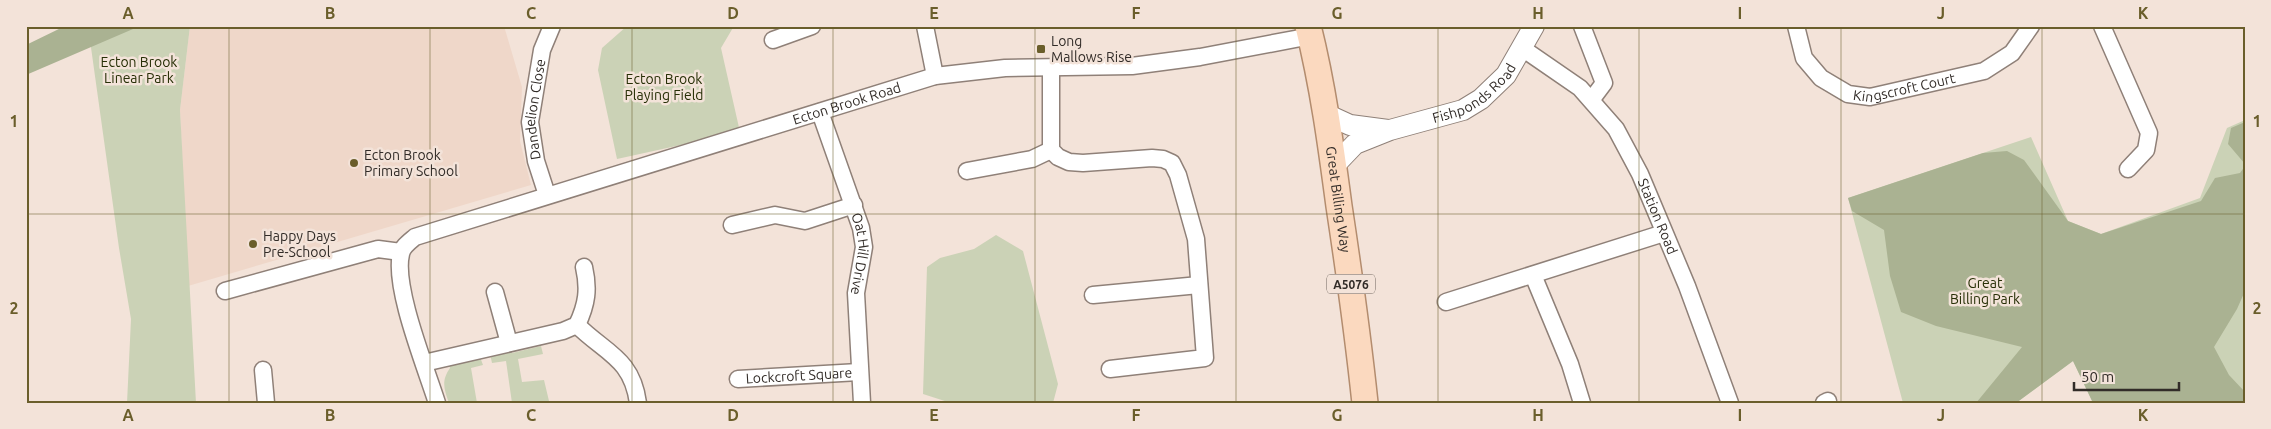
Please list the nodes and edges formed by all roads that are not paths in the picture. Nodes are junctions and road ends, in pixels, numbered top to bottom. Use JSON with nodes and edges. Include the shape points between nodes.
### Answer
{"nodes":[{"id":1,"x":552,"y":26,"type":"edge"},
{"id":2,"x":812,"y":26,"type":"edge"},
{"id":3,"x":925,"y":26,"type":"edge"},
{"id":4,"x":1534,"y":26,"type":"edge"},
{"id":5,"x":1582,"y":26,"type":"edge"},
{"id":6,"x":1796,"y":26,"type":"edge"},
{"id":7,"x":2031,"y":26,"type":"edge"},
{"id":8,"x":2102,"y":26,"type":"edge"},
{"id":9,"x":1310,"y":31,"type":"edge"},
{"id":10,"x":773,"y":40,"type":"dead end"},
{"id":11,"x":1522,"y":48,"type":"junction"},
{"id":12,"x":1051,"y":68,"type":"junction"},
{"id":13,"x":934,"y":76,"type":"junction"},
{"id":14,"x":1592,"y":99,"type":"junction"},
{"id":15,"x":820,"y":112,"type":"junction"},
{"id":16,"x":1326,"y":114,"type":"junction"},
{"id":17,"x":1390,"y":130,"type":"junction"},
{"id":18,"x":1051,"y":150,"type":"junction"},
{"id":19,"x":1334,"y":166,"type":"junction"},
{"id":20,"x":2128,"y":169,"type":"dead end"},
{"id":21,"x":967,"y":171,"type":"dead end"},
{"id":22,"x":547,"y":195,"type":"junction"},
{"id":23,"x":854,"y":205,"type":"junction"},
{"id":24,"x":732,"y":224,"type":"dead end"},
{"id":25,"x":1664,"y":233,"type":"junction"},
{"id":26,"x":401,"y":252,"type":"junction"},
{"id":27,"x":584,"y":267,"type":"dead end"},
{"id":28,"x":1533,"y":275,"type":"junction"},
{"id":29,"x":1199,"y":285,"type":"junction"},
{"id":30,"x":225,"y":292,"type":"dead end"},
{"id":31,"x":495,"y":292,"type":"dead end"},
{"id":32,"x":1093,"y":295,"type":"dead end"},
{"id":33,"x":1446,"y":302,"type":"dead end"},
{"id":34,"x":577,"y":325,"type":"junction"},
{"id":35,"x":509,"y":343,"type":"junction"},
{"id":36,"x":424,"y":364,"type":"junction"},
{"id":37,"x":1110,"y":369,"type":"dead end"},
{"id":38,"x":263,"y":370,"type":"dead end"},
{"id":39,"x":860,"y":372,"type":"junction"},
{"id":40,"x":738,"y":379,"type":"dead end"},
{"id":41,"x":266,"y":403,"type":"edge"},
{"id":42,"x":436,"y":403,"type":"edge"},
{"id":43,"x":638,"y":403,"type":"edge"},
{"id":44,"x":862,"y":403,"type":"edge"},
{"id":45,"x":1365,"y":403,"type":"edge"},
{"id":46,"x":1582,"y":403,"type":"edge"},
{"id":47,"x":1730,"y":403,"type":"edge"}],
"edges":[{"from":1,"to":22,"type":"street","name":"Dandelion Close","via":[[542,50],[530,122],[534,153]]},
{"from":2,"to":10,"type":"street"},
{"from":3,"to":13,"type":"street"},
{"from":4,"to":11,"type":"street","name":"Fishponds Road"},
{"from":5,"to":14,"type":"street","via":[[1604,83]]},
{"from":6,"to":7,"type":"street","name":"Kingscroft Court","via":[[1804,58],[1821,78],[1848,94],[1870,97],[1984,71],[2012,52]]},
{"from":8,"to":20,"type":"street","via":[[2149,133],[2146,150]]},
{"from":9,"to":12,"type":"street","name":"Ecton Brook Road","via":[[1156,64]]},
{"from":9,"to":16,"type":"main road","name":"Great Billing Way","number":"A5076"},
{"from":11,"to":14,"type":"street","name":"Station Road"},
{"from":11,"to":17,"type":"street","name":"Fishponds Road","via":[[1506,75],[1481,99],[1438,119]]},
{"from":12,"to":13,"type":"street","name":"Ecton Brook Road","via":[[1005,68]]},
{"from":12,"to":18,"type":"street"},
{"from":13,"to":15,"type":"street","name":"Ecton Brook Road"},
{"from":14,"to":25,"type":"street","name":"Station Road","via":[[1616,129],[1633,158]]},
{"from":15,"to":22,"type":"street","name":"Ecton Brook Road"},
{"from":15,"to":23,"type":"street","name":"Oat Hill Drive"},
{"from":16,"to":17,"type":"street","name":"Fishponds Road","via":[[1350,125]]},
{"from":16,"to":19,"type":"main road","name":"Great Billing Way","number":"A5076"},
{"from":17,"to":19,"type":"street","name":"Fishponds Road","via":[[1355,144]]},
{"from":18,"to":21,"type":"street","via":[[1032,159]]},
{"from":18,"to":29,"type":"street","via":[[1058,157],[1083,164],[1152,158],[1172,164],[1196,239]]},
{"from":19,"to":45,"type":"main road","name":"Great Billing Way","number":"A5076"},
{"from":22,"to":26,"type":"street","name":"Ecton Brook Road","via":[[415,237]]},
{"from":23,"to":24,"type":"street","via":[[805,221],[775,215]]},
{"from":23,"to":39,"type":"street","name":"Oat Hill Drive","via":[[864,247],[856,294]]},
{"from":25,"to":28,"type":"street"},
{"from":25,"to":47,"type":"street","name":"Station Road"},
{"from":26,"to":30,"type":"street","via":[[378,249]]},
{"from":26,"to":36,"type":"street","via":[[398,272]]},
{"from":27,"to":34,"type":"street","via":[[588,293]]},
{"from":28,"to":33,"type":"street"},
{"from":28,"to":46,"type":"street","via":[[1570,364]]},
{"from":29,"to":32,"type":"street"},
{"from":29,"to":37,"type":"street","via":[[1205,358]]},
{"from":31,"to":35,"type":"street"},
{"from":34,"to":35,"type":"street"},
{"from":34,"to":43,"type":"street","via":[[621,361],[636,390]]},
{"from":35,"to":36,"type":"street"},
{"from":36,"to":42,"type":"street"},
{"from":38,"to":41,"type":"street"},
{"from":39,"to":40,"type":"street","name":"Lockcroft Square"},
{"from":39,"to":44,"type":"street","name":"Oat Hill Drive"}]}
